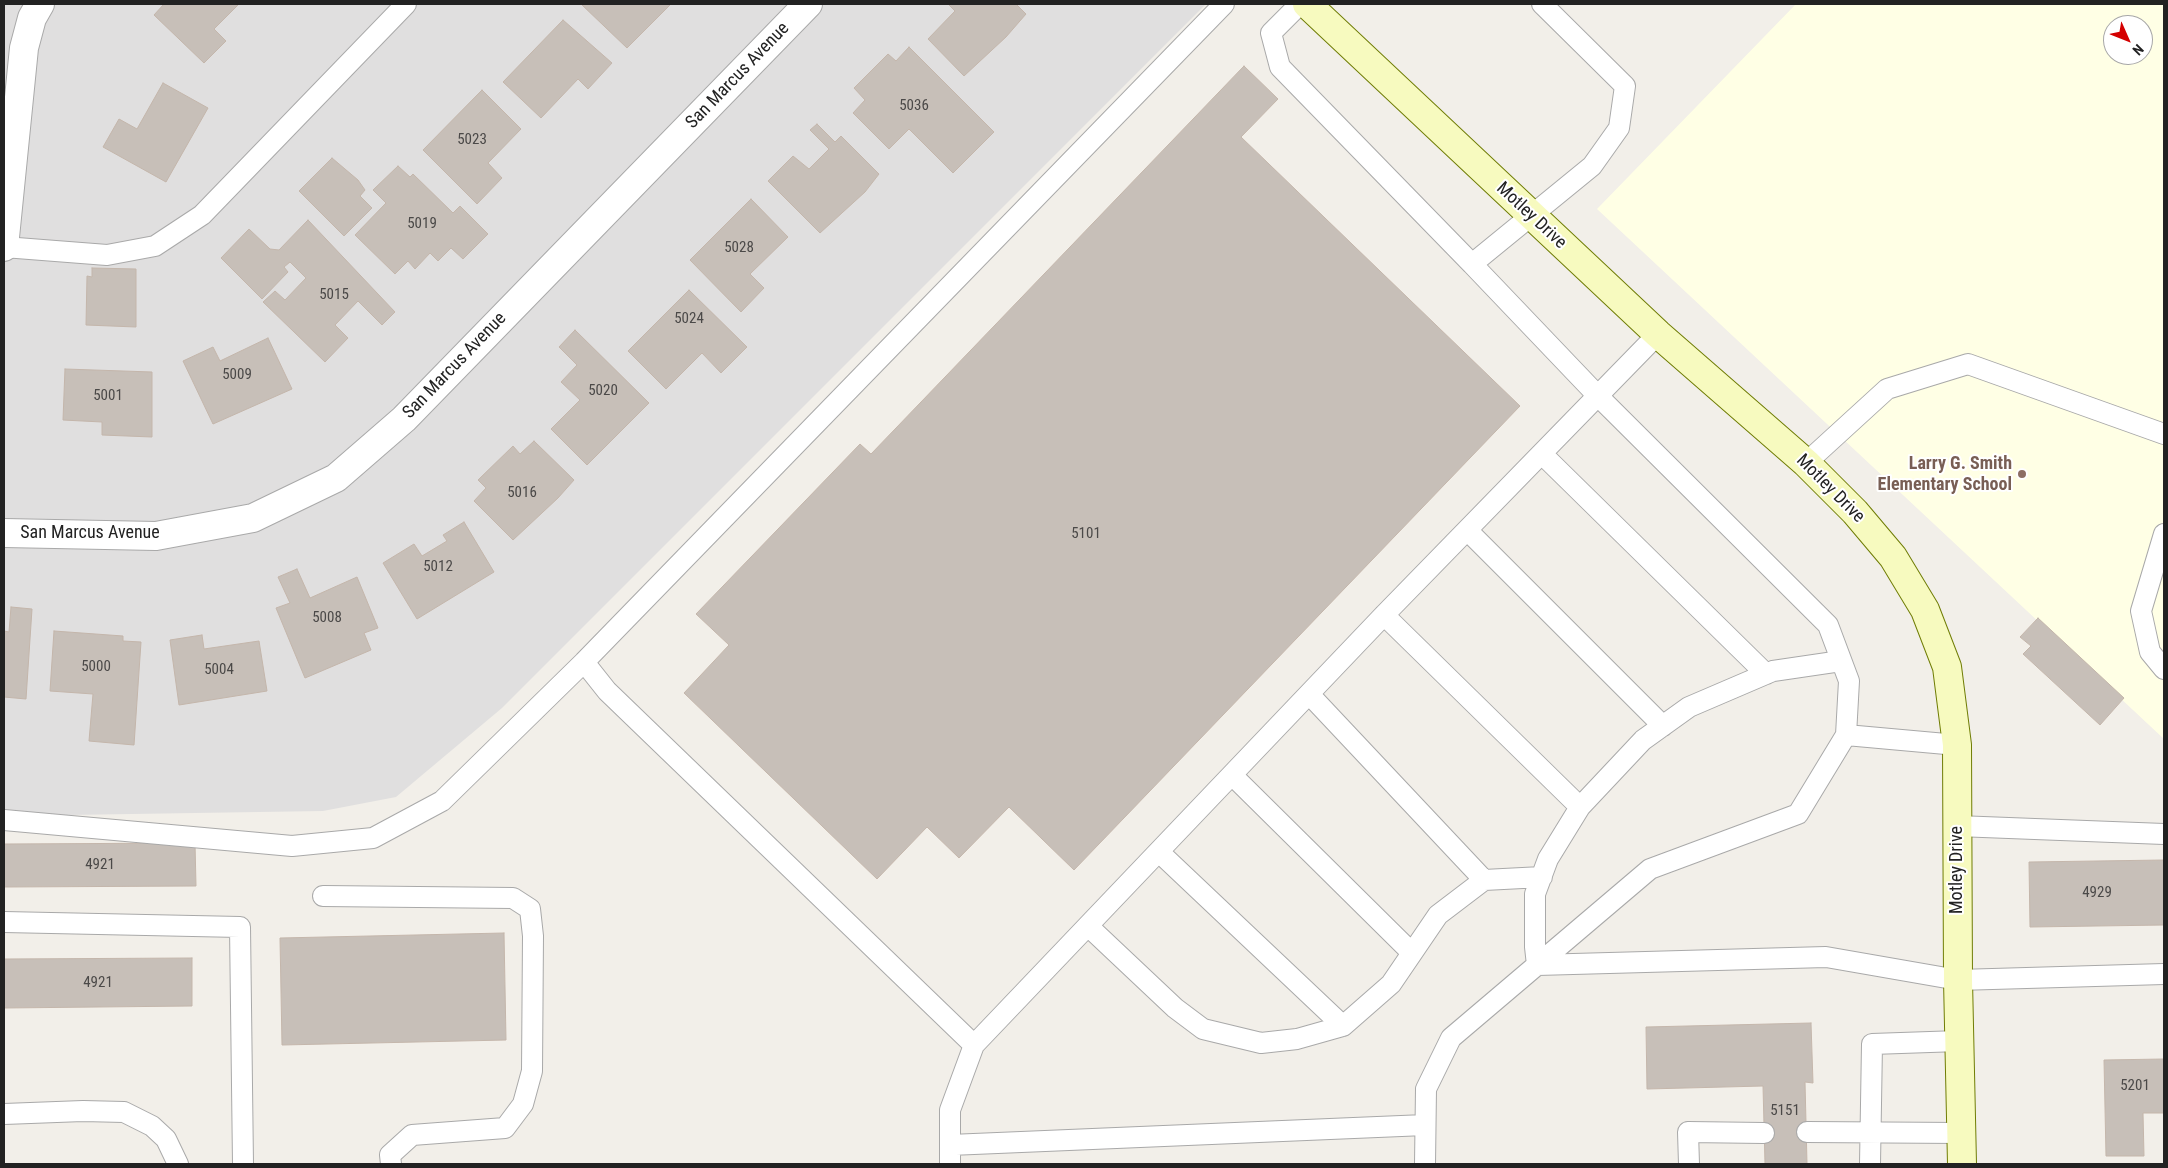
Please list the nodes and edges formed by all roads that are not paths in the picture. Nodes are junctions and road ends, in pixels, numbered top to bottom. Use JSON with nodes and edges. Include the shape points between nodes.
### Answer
{"nodes":[{"id":1,"x":40,"y":4,"type":"edge"},
{"id":2,"x":406,"y":4,"type":"edge"},
{"id":3,"x":808,"y":4,"type":"edge"},
{"id":4,"x":1224,"y":4,"type":"edge"},
{"id":5,"x":1300,"y":4,"type":"edge"},
{"id":6,"x":1307,"y":4,"type":"edge"},
{"id":7,"x":1542,"y":4,"type":"edge"},
{"id":8,"x":1531,"y":216,"type":"junction"},
{"id":9,"x":4,"y":247,"type":"edge"},
{"id":10,"x":1472,"y":264,"type":"junction"},
{"id":11,"x":1658,"y":334,"type":"junction"},
{"id":12,"x":1598,"y":396,"type":"junction"},
{"id":13,"x":2164,"y":434,"type":"edge"},
{"id":14,"x":1542,"y":454,"type":"junction"},
{"id":15,"x":1806,"y":463,"type":"junction"},
{"id":16,"x":1467,"y":530,"type":"junction"},
{"id":17,"x":4,"y":533,"type":"edge"},
{"id":18,"x":2164,"y":534,"type":"edge"},
{"id":19,"x":1384,"y":615,"type":"junction"},
{"id":20,"x":1841,"y":661,"type":"junction"},
{"id":21,"x":584,"y":662,"type":"junction"},
{"id":22,"x":2164,"y":669,"type":"edge"},
{"id":23,"x":1766,"y":674,"type":"junction"},
{"id":24,"x":1309,"y":694,"type":"junction"},
{"id":25,"x":1663,"y":726,"type":"junction"},
{"id":26,"x":1846,"y":735,"type":"junction"},
{"id":27,"x":1957,"y":745,"type":"junction"},
{"id":28,"x":1232,"y":775,"type":"junction"},
{"id":29,"x":1580,"y":807,"type":"junction"},
{"id":30,"x":4,"y":820,"type":"edge"},
{"id":31,"x":1957,"y":826,"type":"junction"},
{"id":32,"x":2164,"y":834,"type":"edge"},
{"id":33,"x":1159,"y":852,"type":"junction"},
{"id":34,"x":1542,"y":877,"type":"junction"},
{"id":35,"x":1484,"y":880,"type":"junction"},
{"id":36,"x":323,"y":896,"type":"dead end"},
{"id":37,"x":4,"y":922,"type":"edge"},
{"id":38,"x":1088,"y":926,"type":"junction"},
{"id":39,"x":1412,"y":953,"type":"junction"},
{"id":40,"x":1538,"y":965,"type":"junction"},
{"id":41,"x":2164,"y":974,"type":"edge"},
{"id":42,"x":1958,"y":980,"type":"junction"},
{"id":43,"x":1343,"y":1026,"type":"junction"},
{"id":44,"x":1959,"y":1041,"type":"junction"},
{"id":45,"x":974,"y":1046,"type":"junction"},
{"id":46,"x":4,"y":1114,"type":"edge"},
{"id":47,"x":1425,"y":1125,"type":"junction"},
{"id":48,"x":1806,"y":1132,"type":"dead end"},
{"id":49,"x":1764,"y":1133,"type":"dead end"},
{"id":50,"x":1870,"y":1133,"type":"junction"},
{"id":51,"x":1961,"y":1133,"type":"junction"},
{"id":52,"x":950,"y":1154,"type":"edge"},
{"id":53,"x":178,"y":1164,"type":"edge"},
{"id":54,"x":244,"y":1164,"type":"edge"},
{"id":55,"x":391,"y":1164,"type":"edge"},
{"id":56,"x":1425,"y":1164,"type":"edge"},
{"id":57,"x":1689,"y":1164,"type":"edge"},
{"id":58,"x":1870,"y":1164,"type":"edge"},
{"id":59,"x":1962,"y":1164,"type":"edge"}],
"edges":[{"from":1,"to":9,"type":"street","via":[[32,18],[24,48]]},
{"from":2,"to":9,"type":"lane","via":[[202,215],[155,246],[106,255]]},
{"from":3,"to":17,"type":"street","name":"San Marcus Avenue","via":[[404,419],[336,478],[253,518],[156,536]]},
{"from":4,"to":21,"type":"lane"},
{"from":5,"to":10,"type":"lane","via":[[1271,33],[1280,67]]},
{"from":6,"to":8,"type":"street","name":"Motley Drive"},
{"from":7,"to":8,"type":"lane","via":[[1626,86],[1619,128],[1592,166]]},
{"from":8,"to":10,"type":"lane"},
{"from":8,"to":11,"type":"street","name":"Motley Drive"},
{"from":10,"to":12,"type":"lane"},
{"from":11,"to":12,"type":"lane"},
{"from":11,"to":15,"type":"street","name":"Motley Drive"},
{"from":12,"to":14,"type":"lane"},
{"from":12,"to":20,"type":"lane","via":[[1828,625]]},
{"from":13,"to":15,"type":"lane","via":[[1968,364],[1887,389]]},
{"from":14,"to":16,"type":"lane"},
{"from":14,"to":23,"type":"lane"},
{"from":15,"to":27,"type":"street","name":"Motley Drive","via":[[1855,512],[1893,557],[1925,610],[1946,667]]},
{"from":16,"to":19,"type":"lane"},
{"from":16,"to":25,"type":"lane"},
{"from":18,"to":22,"type":"lane","via":[[2141,611],[2150,652]]},
{"from":19,"to":24,"type":"lane"},
{"from":19,"to":29,"type":"lane"},
{"from":20,"to":23,"type":"lane"},
{"from":20,"to":26,"type":"lane","via":[[1849,681]]},
{"from":21,"to":30,"type":"lane","via":[[442,801],[374,838],[292,846]]},
{"from":21,"to":45,"type":"lane","via":[[607,691]]},
{"from":23,"to":25,"type":"lane","via":[[1689,707]]},
{"from":24,"to":28,"type":"lane"},
{"from":24,"to":35,"type":"lane"},
{"from":25,"to":29,"type":"lane","via":[[1643,740]]},
{"from":26,"to":27,"type":"lane"},
{"from":26,"to":40,"type":"lane","via":[[1798,814],[1650,869]]},
{"from":27,"to":31,"type":"street","name":"Motley Drive"},
{"from":28,"to":33,"type":"lane"},
{"from":28,"to":39,"type":"lane"},
{"from":29,"to":34,"type":"lane","via":[[1548,859]]},
{"from":31,"to":32,"type":"lane"},
{"from":31,"to":42,"type":"street","name":"Motley Drive"},
{"from":33,"to":38,"type":"lane"},
{"from":33,"to":43,"type":"lane"},
{"from":34,"to":35,"type":"lane"},
{"from":34,"to":40,"type":"lane","via":[[1535,894]]},
{"from":35,"to":39,"type":"lane","via":[[1438,915]]},
{"from":36,"to":55,"type":"lane","via":[[513,898],[530,909],[533,936],[532,1071],[523,1104],[506,1128],[412,1135],[390,1155]]},
{"from":37,"to":54,"type":"lane","via":[[240,927]]},
{"from":38,"to":43,"type":"lane","via":[[1175,1008],[1204,1029],[1261,1044],[1297,1039]]},
{"from":38,"to":45,"type":"lane"},
{"from":39,"to":43,"type":"lane","via":[[1391,984]]},
{"from":40,"to":42,"type":"lane","via":[[1826,957]]},
{"from":40,"to":47,"type":"lane","via":[[1451,1038],[1426,1089]]},
{"from":41,"to":42,"type":"lane"},
{"from":42,"to":44,"type":"street","name":"Motley Drive"},
{"from":44,"to":50,"type":"lane","via":[[1872,1044]]},
{"from":44,"to":51,"type":"street","name":"Motley Drive"},
{"from":45,"to":52,"type":"lane","via":[[950,1110]]},
{"from":46,"to":53,"type":"lane","via":[[124,1112],[152,1126],[166,1139]]},
{"from":47,"to":52,"type":"lane"},
{"from":47,"to":56,"type":"lane"},
{"from":48,"to":50,"type":"lane"},
{"from":49,"to":57,"type":"lane","via":[[1688,1132]]},
{"from":50,"to":51,"type":"lane"},
{"from":50,"to":58,"type":"lane"},
{"from":51,"to":59,"type":"street","name":"Motley Drive"}]}
